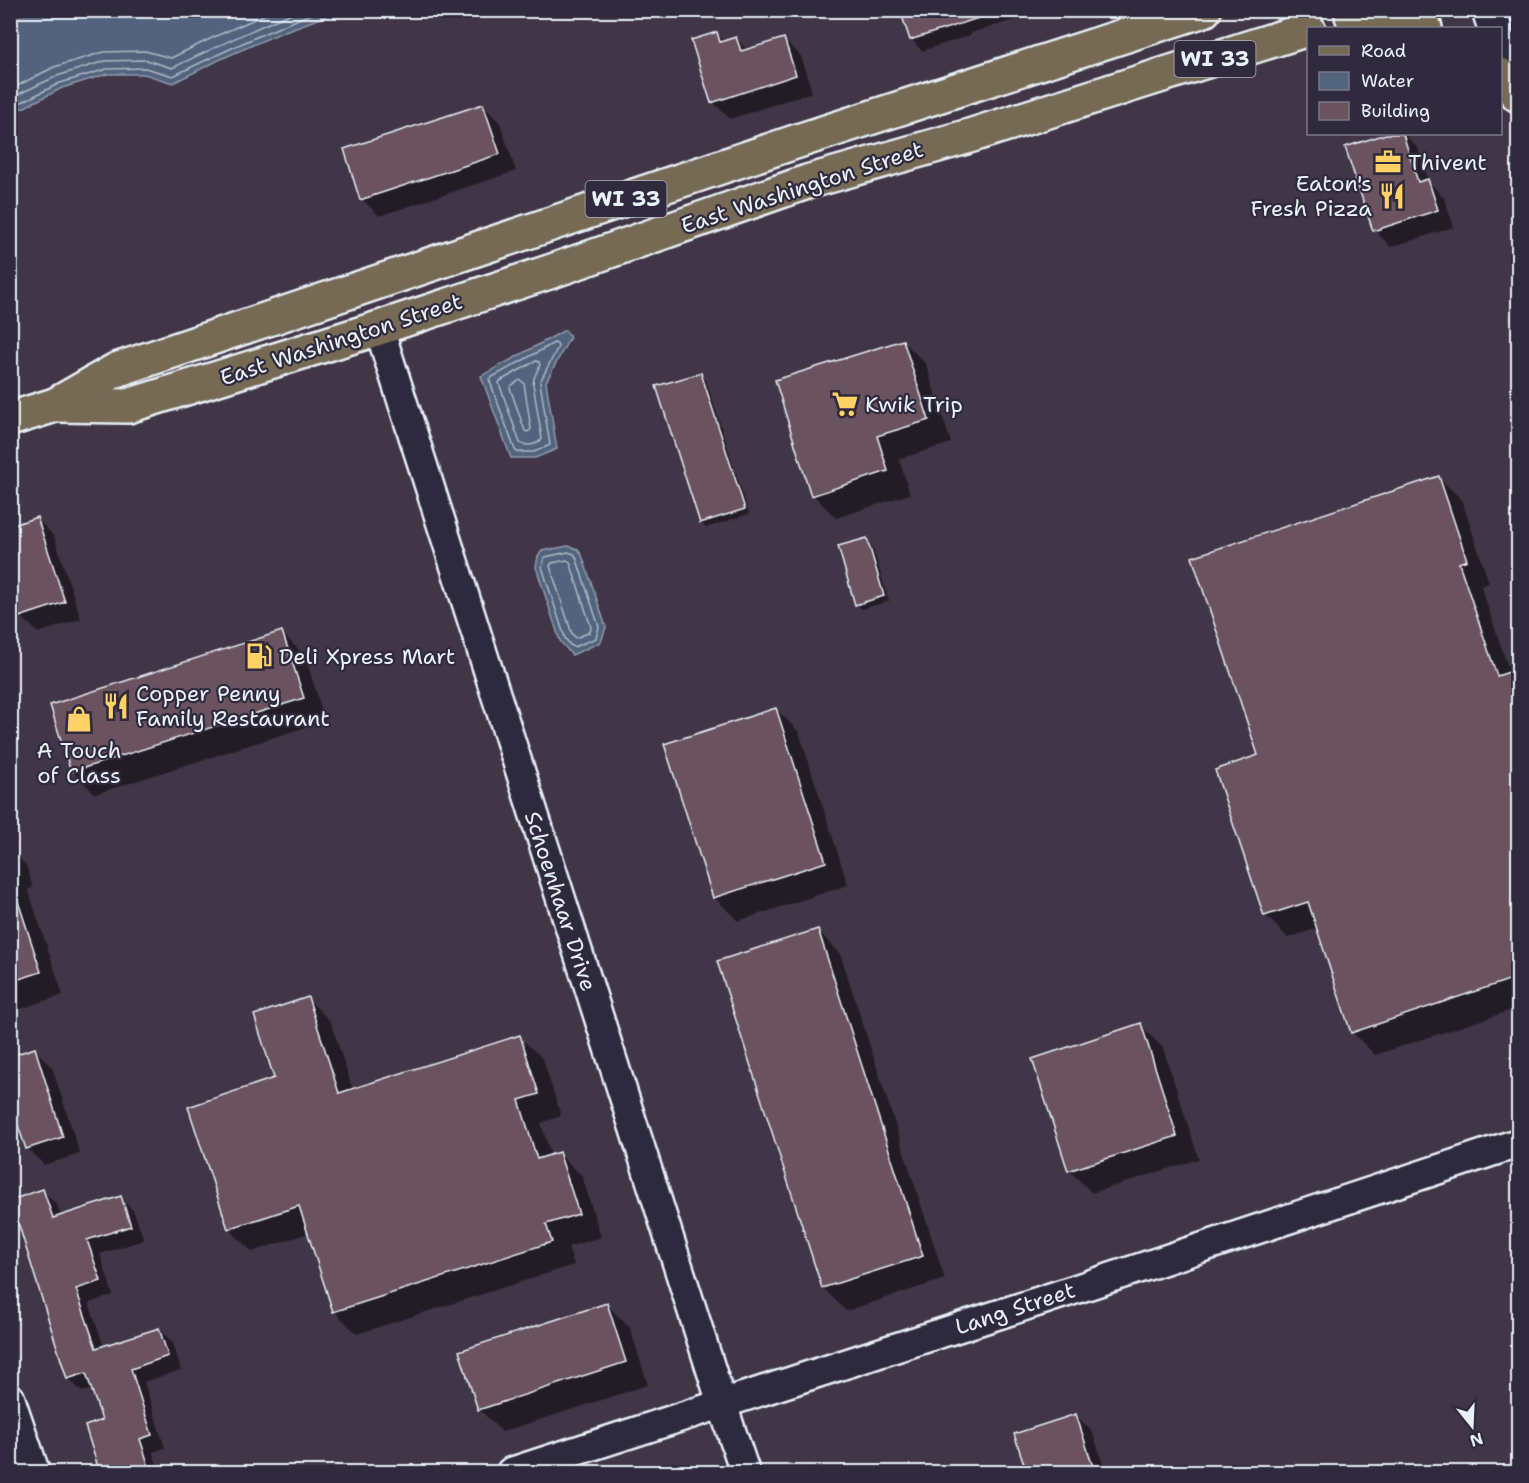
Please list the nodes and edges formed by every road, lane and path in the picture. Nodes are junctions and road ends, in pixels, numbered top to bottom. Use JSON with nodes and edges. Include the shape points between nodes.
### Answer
{"nodes":[{"id":1,"x":1204,"y":10,"type":"edge"},
{"id":2,"x":1489,"y":10,"type":"edge"},
{"id":3,"x":1361,"y":13,"type":"edge"},
{"id":4,"x":1316,"y":27,"type":"edge"},
{"id":5,"x":1421,"y":27,"type":"edge"},
{"id":6,"x":1495,"y":27,"type":"edge"},
{"id":7,"x":1307,"y":30,"type":"edge"},
{"id":8,"x":1502,"y":50,"type":"edge"},
{"id":9,"x":1502,"y":77,"type":"edge"},
{"id":10,"x":1518,"y":95,"type":"edge"},
{"id":11,"x":379,"y":328,"type":"junction"},
{"id":12,"x":55,"y":405,"type":"junction"},
{"id":13,"x":10,"y":419,"type":"edge"},
{"id":14,"x":1518,"y":1143,"type":"edge"},
{"id":15,"x":10,"y":1398,"type":"edge"},
{"id":16,"x":722,"y":1404,"type":"junction"},
{"id":17,"x":35,"y":1473,"type":"edge"},
{"id":18,"x":511,"y":1473,"type":"edge"},
{"id":19,"x":745,"y":1473,"type":"edge"}],
"edges":[{"from":1,"to":12,"type":"main road","name":"East Washington Street","number":"WI 33","via":[[795,142],[116,370]]},
{"from":2,"to":6,"type":"street"},
{"from":3,"to":4,"type":"main road","name":"East Washington Street","number":"WI 33"},
{"from":3,"to":5,"type":"main road"},
{"from":7,"to":11,"type":"main road","name":"East Washington Street","number":"WI 33","via":[[807,182]]},
{"from":8,"to":10,"type":"street"},
{"from":9,"to":10,"type":"main road"},
{"from":11,"to":12,"type":"main road","name":"East Washington Street","number":"WI 33","via":[[128,406]]},
{"from":11,"to":16,"type":"street","name":"Schoenhaar Drive"},
{"from":12,"to":13,"type":"main road","name":"East Washington Street","number":"WI 33"},
{"from":14,"to":16,"type":"street","name":"Lang Street"},
{"from":15,"to":17,"type":"street"},
{"from":16,"to":18,"type":"street","name":"Lang Street"},
{"from":16,"to":19,"type":"street","name":"Schoenhaar Drive"}]}
